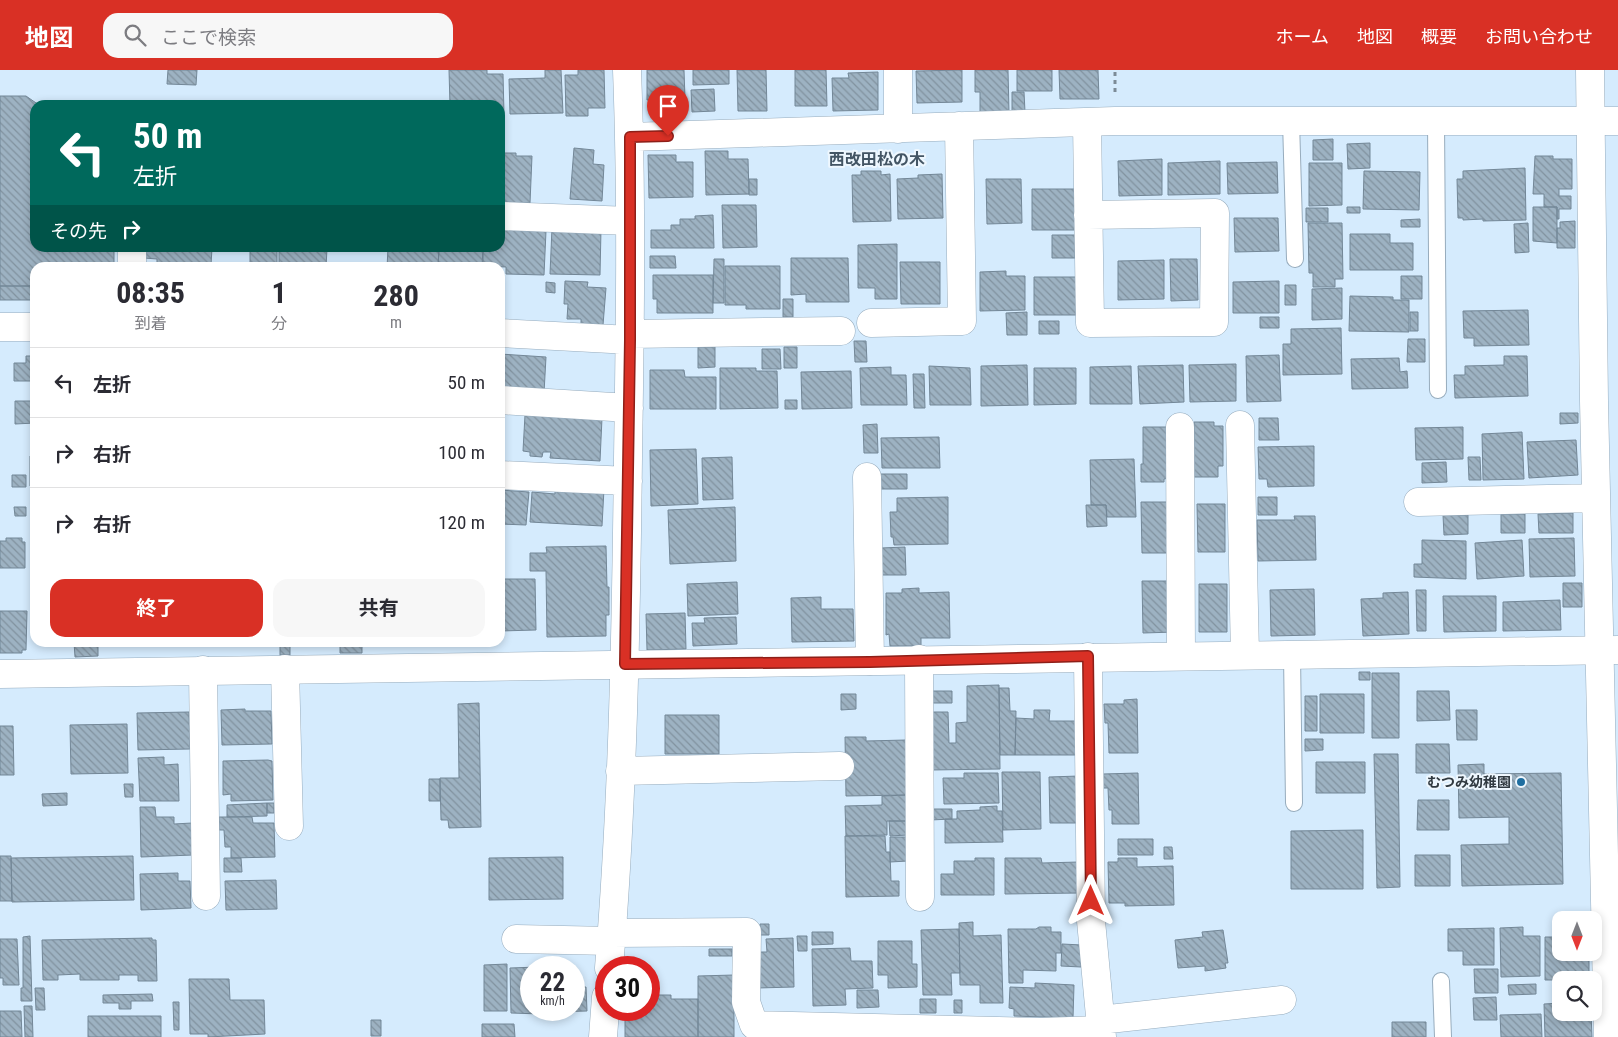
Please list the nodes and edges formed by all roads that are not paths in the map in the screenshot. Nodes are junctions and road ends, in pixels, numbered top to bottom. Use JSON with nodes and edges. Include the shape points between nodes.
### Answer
{"nodes":[{"id":1,"x":627,"y":70,"type":"edge"},
{"id":2,"x":898,"y":70,"type":"edge"},
{"id":3,"x":1590,"y":70,"type":"edge"},
{"id":4,"x":1590,"y":120,"type":"junction"},
{"id":5,"x":1291,"y":121,"type":"junction"},
{"id":6,"x":1436,"y":121,"type":"junction"},
{"id":7,"x":1618,"y":121,"type":"edge"},
{"id":8,"x":1087,"y":122,"type":"junction"},
{"id":9,"x":959,"y":126,"type":"junction"},
{"id":10,"x":898,"y":129,"type":"junction"},
{"id":11,"x":630,"y":137,"type":"junction"},
{"id":12,"x":1088,"y":215,"type":"junction"},
{"id":13,"x":505,"y":216,"type":"edge"},
{"id":14,"x":630,"y":221,"type":"junction"},
{"id":15,"x":1295,"y":259,"type":"dead end"},
{"id":16,"x":871,"y":323,"type":"dead end"},
{"id":17,"x":0,"y":327,"type":"edge"},
{"id":18,"x":30,"y":327,"type":"edge"},
{"id":19,"x":841,"y":331,"type":"dead end"},
{"id":20,"x":505,"y":333,"type":"edge"},
{"id":21,"x":630,"y":337,"type":"junction"},
{"id":22,"x":1438,"y":390,"type":"dead end"},
{"id":23,"x":505,"y":400,"type":"edge"},
{"id":24,"x":629,"y":408,"type":"junction"},
{"id":25,"x":1240,"y":425,"type":"dead end"},
{"id":26,"x":1180,"y":427,"type":"dead end"},
{"id":27,"x":505,"y":474,"type":"edge"},
{"id":28,"x":867,"y":477,"type":"dead end"},
{"id":29,"x":628,"y":481,"type":"junction"},
{"id":30,"x":1596,"y":498,"type":"junction"},
{"id":31,"x":1418,"y":502,"type":"dead end"},
{"id":32,"x":1608,"y":650,"type":"edge"},
{"id":33,"x":1245,"y":654,"type":"junction"},
{"id":34,"x":1292,"y":654,"type":"junction"},
{"id":35,"x":1088,"y":656,"type":"junction"},
{"id":36,"x":1181,"y":656,"type":"junction"},
{"id":37,"x":919,"y":660,"type":"junction"},
{"id":38,"x":870,"y":662,"type":"junction"},
{"id":39,"x":625,"y":664,"type":"junction"},
{"id":40,"x":285,"y":669,"type":"junction"},
{"id":41,"x":204,"y":670,"type":"junction"},
{"id":42,"x":0,"y":674,"type":"edge"},
{"id":43,"x":840,"y":766,"type":"dead end"},
{"id":44,"x":620,"y":771,"type":"junction"},
{"id":45,"x":1294,"y":804,"type":"dead end"},
{"id":46,"x":289,"y":826,"type":"dead end"},
{"id":47,"x":206,"y":896,"type":"dead end"},
{"id":48,"x":920,"y":897,"type":"dead end"},
{"id":49,"x":516,"y":938,"type":"dead end"},
{"id":50,"x":610,"y":947,"type":"edge"},
{"id":51,"x":1441,"y":981,"type":"dead end"},
{"id":52,"x":1282,"y":1000,"type":"dead end"},
{"id":53,"x":604,"y":1021,"type":"edge"},
{"id":54,"x":1101,"y":1029,"type":"edge"},
{"id":55,"x":603,"y":1037,"type":"edge"},
{"id":56,"x":1443,"y":1037,"type":"edge"},
{"id":57,"x":1608,"y":1037,"type":"edge"}],
"edges":[{"from":1,"to":11,"type":"street"},
{"from":2,"to":10,"type":"street"},
{"from":3,"to":4,"type":"street"},
{"from":4,"to":6,"type":"street"},
{"from":4,"to":7,"type":"street"},
{"from":4,"to":30,"type":"street"},
{"from":5,"to":6,"type":"street"},
{"from":5,"to":8,"type":"street"},
{"from":5,"to":15,"type":"lane"},
{"from":6,"to":22,"type":"lane"},
{"from":8,"to":9,"type":"street"},
{"from":8,"to":12,"type":"street"},
{"from":9,"to":10,"type":"street"},
{"from":9,"to":16,"type":"street","via":[[962,321]]},
{"from":10,"to":11,"type":"street"},
{"from":11,"to":14,"type":"street"},
{"from":12,"to":12,"type":"street","via":[[1090,323],[1214,322],[1215,213]]},
{"from":13,"to":14,"type":"street"},
{"from":14,"to":21,"type":"street"},
{"from":17,"to":18,"type":"street"},
{"from":19,"to":21,"type":"street"},
{"from":20,"to":21,"type":"street"},
{"from":21,"to":24,"type":"street"},
{"from":23,"to":24,"type":"street"},
{"from":24,"to":29,"type":"street"},
{"from":25,"to":33,"type":"street"},
{"from":26,"to":36,"type":"street"},
{"from":27,"to":29,"type":"street"},
{"from":28,"to":38,"type":"street"},
{"from":29,"to":39,"type":"street"},
{"from":30,"to":31,"type":"street"},
{"from":30,"to":32,"type":"street"},
{"from":32,"to":34,"type":"street"},
{"from":32,"to":57,"type":"street"},
{"from":33,"to":34,"type":"street"},
{"from":33,"to":36,"type":"street"},
{"from":34,"to":45,"type":"lane"},
{"from":35,"to":36,"type":"street"},
{"from":35,"to":37,"type":"street"},
{"from":35,"to":54,"type":"street","via":[[1091,921]]},
{"from":37,"to":38,"type":"street"},
{"from":37,"to":48,"type":"street"},
{"from":38,"to":39,"type":"street"},
{"from":39,"to":40,"type":"street"},
{"from":39,"to":44,"type":"street"},
{"from":40,"to":41,"type":"street"},
{"from":40,"to":46,"type":"street"},
{"from":41,"to":42,"type":"street"},
{"from":41,"to":47,"type":"street"},
{"from":43,"to":44,"type":"street"},
{"from":44,"to":50,"type":"street"},
{"from":49,"to":50,"type":"street"},
{"from":50,"to":54,"type":"street","via":[[747,932],[746,1002],[754,1025],[1040,1032]]},
{"from":51,"to":56,"type":"lane"},
{"from":52,"to":54,"type":"street"},
{"from":53,"to":55,"type":"street"}]}
